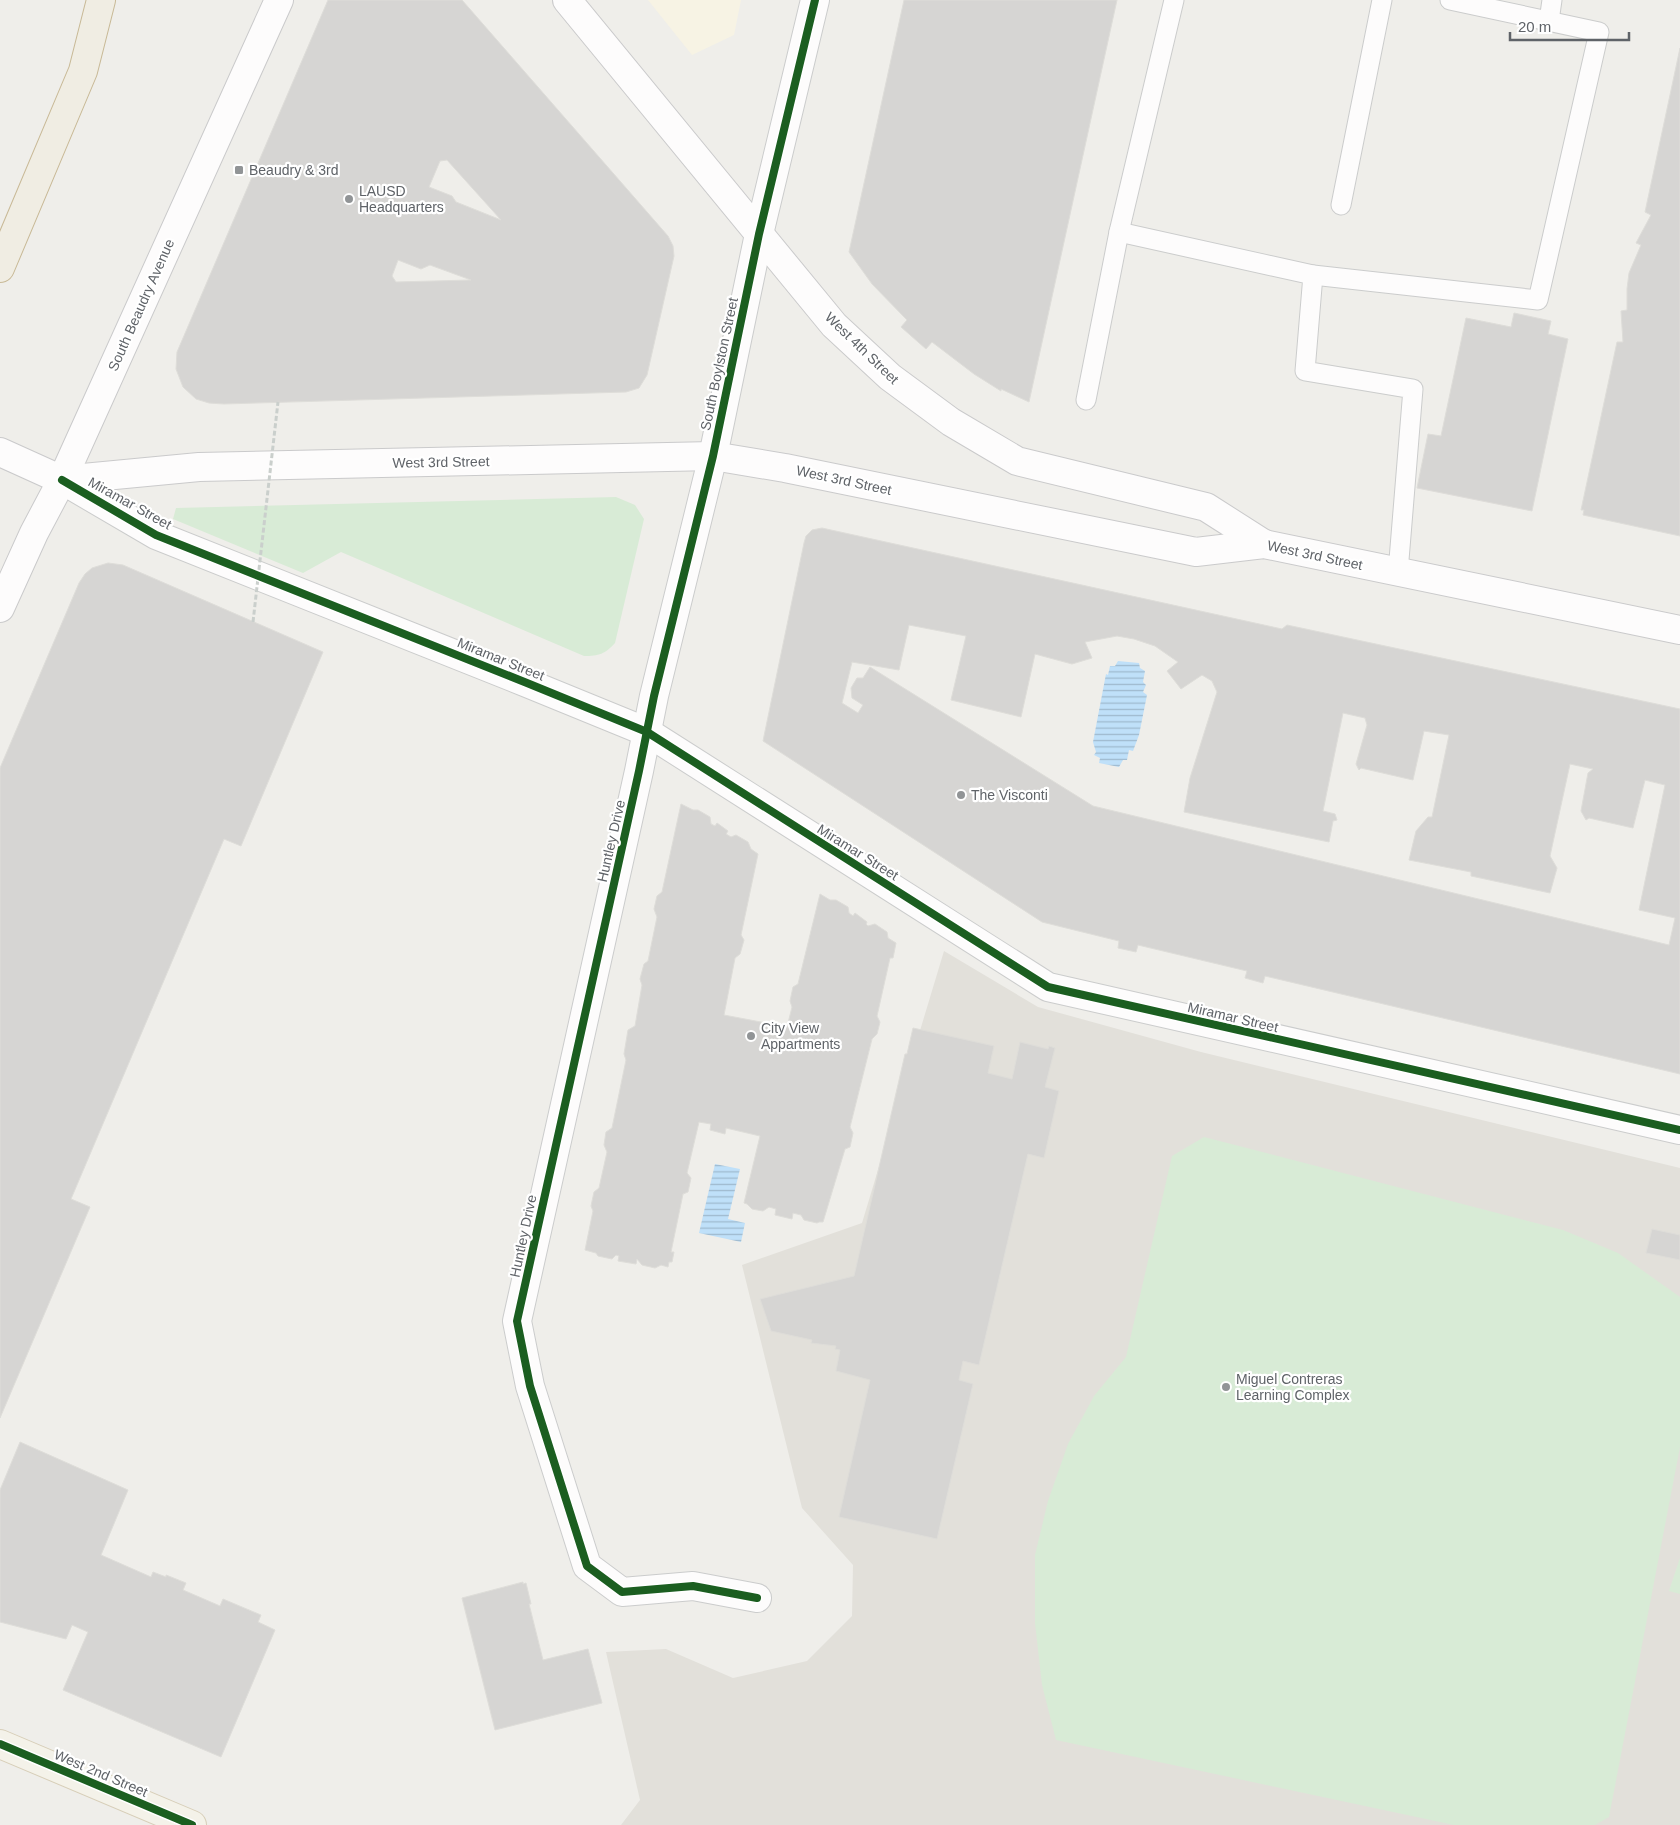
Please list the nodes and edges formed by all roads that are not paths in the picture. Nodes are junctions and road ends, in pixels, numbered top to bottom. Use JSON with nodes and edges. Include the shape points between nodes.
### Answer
{"nodes":[{"id":1,"x":101,"y":0,"type":"edge"},
{"id":2,"x":279,"y":0,"type":"edge"},
{"id":3,"x":567,"y":0,"type":"edge"},
{"id":4,"x":815,"y":0,"type":"edge"},
{"id":5,"x":1174,"y":0,"type":"edge"},
{"id":6,"x":1382,"y":0,"type":"edge"},
{"id":7,"x":1450,"y":0,"type":"edge"},
{"id":8,"x":1552,"y":0,"type":"edge"},
{"id":9,"x":1549,"y":21,"type":"junction"},
{"id":10,"x":1341,"y":205,"type":"dead end"},
{"id":11,"x":1120,"y":232,"type":"junction"},
{"id":12,"x":759,"y":234,"type":"junction"},
{"id":13,"x":0,"y":268,"type":"edge"},
{"id":14,"x":1313,"y":275,"type":"junction"},
{"id":15,"x":1086,"y":400,"type":"dead end"},
{"id":16,"x":0,"y":452,"type":"edge"},
{"id":17,"x":713,"y":456,"type":"junction"},
{"id":18,"x":62,"y":480,"type":"junction"},
{"id":19,"x":1264,"y":544,"type":"junction"},
{"id":20,"x":1398,"y":572,"type":"junction"},
{"id":21,"x":0,"y":608,"type":"edge"},
{"id":22,"x":1680,"y":630,"type":"edge"},
{"id":23,"x":647,"y":732,"type":"junction"},
{"id":24,"x":1680,"y":1130,"type":"edge"},
{"id":25,"x":757,"y":1598,"type":"dead end"},
{"id":26,"x":0,"y":1744,"type":"edge"},
{"id":27,"x":192,"y":1825,"type":"edge"}],
"edges":[{"from":1,"to":13,"type":"highway","via":[[83,71]]},
{"from":2,"to":18,"type":"street","name":"South Beaudry Avenue"},
{"from":3,"to":12,"type":"street","name":"West 4th Street"},
{"from":4,"to":12,"type":"street","name":"South Boylston Street"},
{"from":5,"to":11,"type":"lane"},
{"from":6,"to":10,"type":"lane"},
{"from":7,"to":9,"type":"lane"},
{"from":8,"to":9,"type":"lane"},
{"from":9,"to":14,"type":"lane","via":[[1599,32],[1538,300]]},
{"from":11,"to":14,"type":"lane"},
{"from":11,"to":15,"type":"lane"},
{"from":12,"to":17,"type":"street","name":"South Boylston Street"},
{"from":12,"to":19,"type":"street","name":"West 4th Street","via":[[834,325],[890,378],[951,422],[1017,461],[1206,507]]},
{"from":14,"to":20,"type":"lane","via":[[1305,371],[1413,389]]},
{"from":16,"to":18,"type":"street","name":"West 3rd Street"},
{"from":17,"to":18,"type":"street","name":"West 3rd Street","via":[[199,467]]},
{"from":17,"to":19,"type":"street","name":"West 3rd Street","via":[[1196,552]]},
{"from":17,"to":23,"type":"street","name":"South Boylston Street"},
{"from":18,"to":21,"type":"street","name":"South Beaudry Avenue"},
{"from":18,"to":23,"type":"street","name":"Miramar Street","via":[[156,535]]},
{"from":19,"to":20,"type":"street","name":"West 3rd Street"},
{"from":20,"to":22,"type":"street","name":"West 3rd Street"},
{"from":23,"to":24,"type":"street","name":"Miramar Street","via":[[1048,988]]},
{"from":23,"to":25,"type":"street","name":"Huntley Drive","via":[[517,1322],[530,1386],[588,1566],[622,1592],[693,1586]]},
{"from":26,"to":27,"type":"main road","name":"West 2nd Street"}]}
